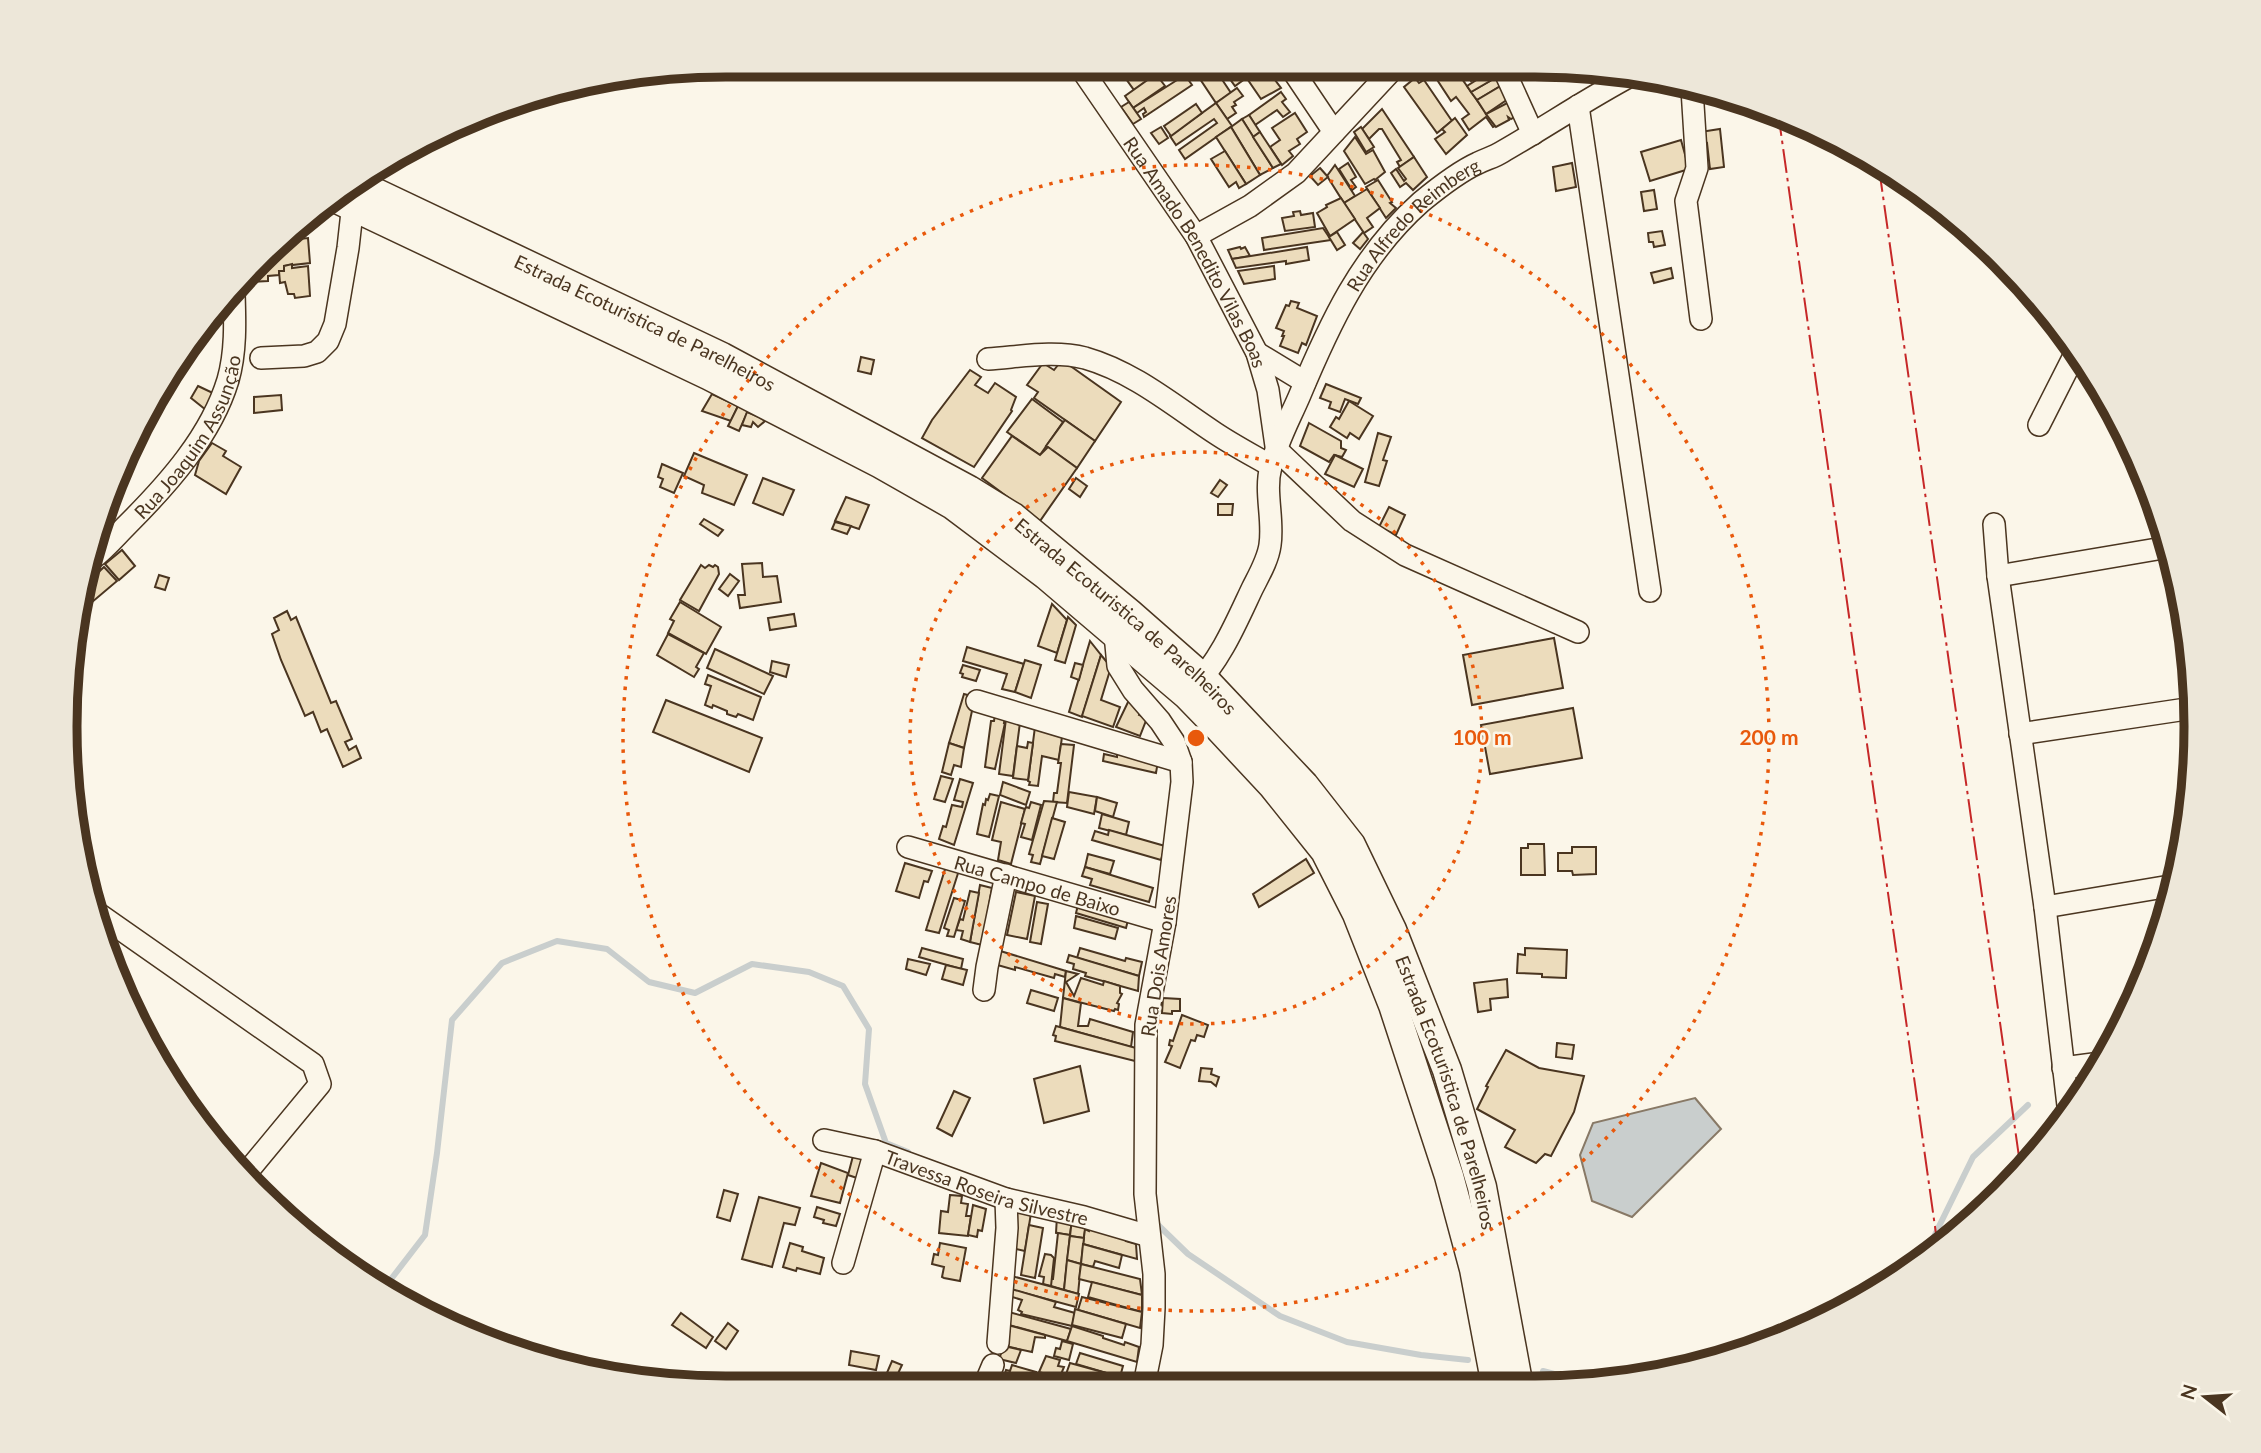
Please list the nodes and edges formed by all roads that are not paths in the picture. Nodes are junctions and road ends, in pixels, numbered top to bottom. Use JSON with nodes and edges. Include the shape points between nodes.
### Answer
{"nodes":[{"id":1,"x":1087,"y":77,"type":"edge"},
{"id":2,"x":1297,"y":77,"type":"edge"},
{"id":3,"x":1385,"y":77,"type":"edge"},
{"id":4,"x":1506,"y":77,"type":"edge"},
{"id":5,"x":1618,"y":83,"type":"edge"},
{"id":6,"x":1692,"y":96,"type":"edge"},
{"id":7,"x":1578,"y":106,"type":"junction"},
{"id":8,"x":1334,"y":132,"type":"junction"},
{"id":9,"x":1533,"y":135,"type":"junction"},
{"id":10,"x":354,"y":194,"type":"edge"},
{"id":11,"x":353,"y":195,"type":"edge"},
{"id":12,"x":347,"y":199,"type":"edge"},
{"id":13,"x":1196,"y":236,"type":"junction"},
{"id":14,"x":234,"y":303,"type":"edge"},
{"id":15,"x":1702,"y":319,"type":"dead end"},
{"id":16,"x":1257,"y":353,"type":"junction"},
{"id":17,"x":261,"y":358,"type":"dead end"},
{"id":18,"x":988,"y":359,"type":"dead end"},
{"id":19,"x":2072,"y":362,"type":"edge"},
{"id":20,"x":1305,"y":382,"type":"junction"},
{"id":21,"x":2039,"y":425,"type":"dead end"},
{"id":22,"x":1274,"y":458,"type":"junction"},
{"id":23,"x":1994,"y":524,"type":"dead end"},
{"id":24,"x":2159,"y":549,"type":"edge"},
{"id":25,"x":102,"y":550,"type":"edge"},
{"id":26,"x":1998,"y":576,"type":"junction"},
{"id":27,"x":1650,"y":591,"type":"dead end"},
{"id":28,"x":1122,"y":623,"type":"junction"},
{"id":29,"x":1578,"y":632,"type":"dead end"},
{"id":30,"x":1195,"y":686,"type":"junction"},
{"id":31,"x":977,"y":701,"type":"dead end"},
{"id":32,"x":2184,"y":709,"type":"edge"},
{"id":33,"x":2020,"y":734,"type":"junction"},
{"id":34,"x":1181,"y":762,"type":"junction"},
{"id":35,"x":908,"y":847,"type":"dead end"},
{"id":36,"x":1006,"y":875,"type":"junction"},
{"id":37,"x":2164,"y":887,"type":"edge"},
{"id":38,"x":2045,"y":907,"type":"junction"},
{"id":39,"x":106,"y":919,"type":"edge"},
{"id":40,"x":1166,"y":922,"type":"junction"},
{"id":41,"x":984,"y":990,"type":"dead end"},
{"id":42,"x":2089,"y":1065,"type":"edge"},
{"id":43,"x":2063,"y":1068,"type":"junction"},
{"id":44,"x":2067,"y":1098,"type":"edge"},
{"id":45,"x":824,"y":1140,"type":"dead end"},
{"id":46,"x":875,"y":1151,"type":"junction"},
{"id":47,"x":250,"y":1168,"type":"edge"},
{"id":48,"x":1006,"y":1199,"type":"junction"},
{"id":49,"x":1149,"y":1236,"type":"junction"},
{"id":50,"x":843,"y":1263,"type":"dead end"},
{"id":51,"x":998,"y":1343,"type":"dead end"},
{"id":52,"x":1146,"y":1376,"type":"edge"},
{"id":53,"x":1494,"y":1376,"type":"edge"},
{"id":54,"x":1517,"y":1376,"type":"edge"}],
"edges":[{"from":1,"to":13,"type":"street","name":"Rua Amado Benedito Vilas Boas"},
{"from":2,"to":8,"type":"street"},
{"from":3,"to":8,"type":"street"},
{"from":4,"to":9,"type":"street"},
{"from":5,"to":7,"type":"street","name":"Rua Alfredo Reimberg"},
{"from":6,"to":15,"type":"street","via":[[1697,168],[1686,201]]},
{"from":7,"to":9,"type":"street","name":"Rua Alfredo Reimberg"},
{"from":7,"to":27,"type":"street"},
{"from":8,"to":13,"type":"street","via":[[1296,173]]},
{"from":9,"to":20,"type":"street","name":"Rua Alfredo Reimberg","via":[[1458,175],[1402,222],[1347,291]]},
{"from":10,"to":28,"type":"main road","name":"Estrada Ecoturistica de Parelheiros","via":[[395,202],[722,357],[901,452],[1013,517]]},
{"from":11,"to":28,"type":"main road","name":"Estrada Ecoturistica de Parelheiros","via":[[881,464],[941,498]]},
{"from":12,"to":17,"type":"street","via":[[335,324],[328,341],[304,356]]},
{"from":13,"to":16,"type":"street","name":"Rua Amado Benedito Vilas Boas"},
{"from":14,"to":25,"type":"street","name":"Rua Joaquim Assunção","via":[[229,378],[203,435],[153,499]]},
{"from":16,"to":20,"type":"street"},
{"from":16,"to":22,"type":"street","name":"Rua Amado Benedito Vilas Boas","via":[[1268,390]]},
{"from":18,"to":22,"type":"street","via":[[1052,354],[1112,368],[1215,433]]},
{"from":19,"to":21,"type":"street"},
{"from":20,"to":22,"type":"street","name":"Rua Alfredo Reimberg"},
{"from":22,"to":29,"type":"street","via":[[1405,555]]},
{"from":22,"to":30,"type":"street","via":[[1267,558],[1236,624]]},
{"from":23,"to":26,"type":"street"},
{"from":24,"to":26,"type":"street"},
{"from":26,"to":33,"type":"street"},
{"from":28,"to":30,"type":"main road","name":"Estrada Ecoturistica de Parelheiros"},
{"from":28,"to":34,"type":"street","name":"Rua Dois Amores","via":[[1118,666],[1169,733]]},
{"from":30,"to":53,"type":"main road","name":"Estrada Ecoturistica de Parelheiros","via":[[1309,829],[1357,914],[1393,1005],[1449,1176],[1474,1269]]},
{"from":30,"to":54,"type":"main road","name":"Estrada Ecoturistica de Parelheiros","via":[[1304,785],[1351,845],[1392,930],[1447,1070],[1482,1187]]},
{"from":31,"to":34,"type":"street"},
{"from":32,"to":33,"type":"street"},
{"from":33,"to":38,"type":"street"},
{"from":34,"to":40,"type":"street","name":"Rua Dois Amores"},
{"from":35,"to":36,"type":"street","name":"Rua Campo de Baixo"},
{"from":36,"to":40,"type":"street","name":"Rua Campo de Baixo"},
{"from":36,"to":41,"type":"street"},
{"from":37,"to":38,"type":"street"},
{"from":38,"to":43,"type":"street"},
{"from":39,"to":47,"type":"street","via":[[313,1064],[320,1084]]},
{"from":40,"to":49,"type":"street","name":"Rua Dois Amores","via":[[1146,1025]]},
{"from":42,"to":43,"type":"street"},
{"from":43,"to":44,"type":"street"},
{"from":45,"to":46,"type":"street","name":"Travessa Roseira Silvestre"},
{"from":46,"to":48,"type":"street","name":"Travessa Roseira Silvestre"},
{"from":46,"to":50,"type":"street"},
{"from":48,"to":49,"type":"street","name":"Travessa Roseira Silvestre"},
{"from":48,"to":51,"type":"street"},
{"from":49,"to":52,"type":"street","name":"Rua Dois Amores","via":[[1154,1308]]}]}
